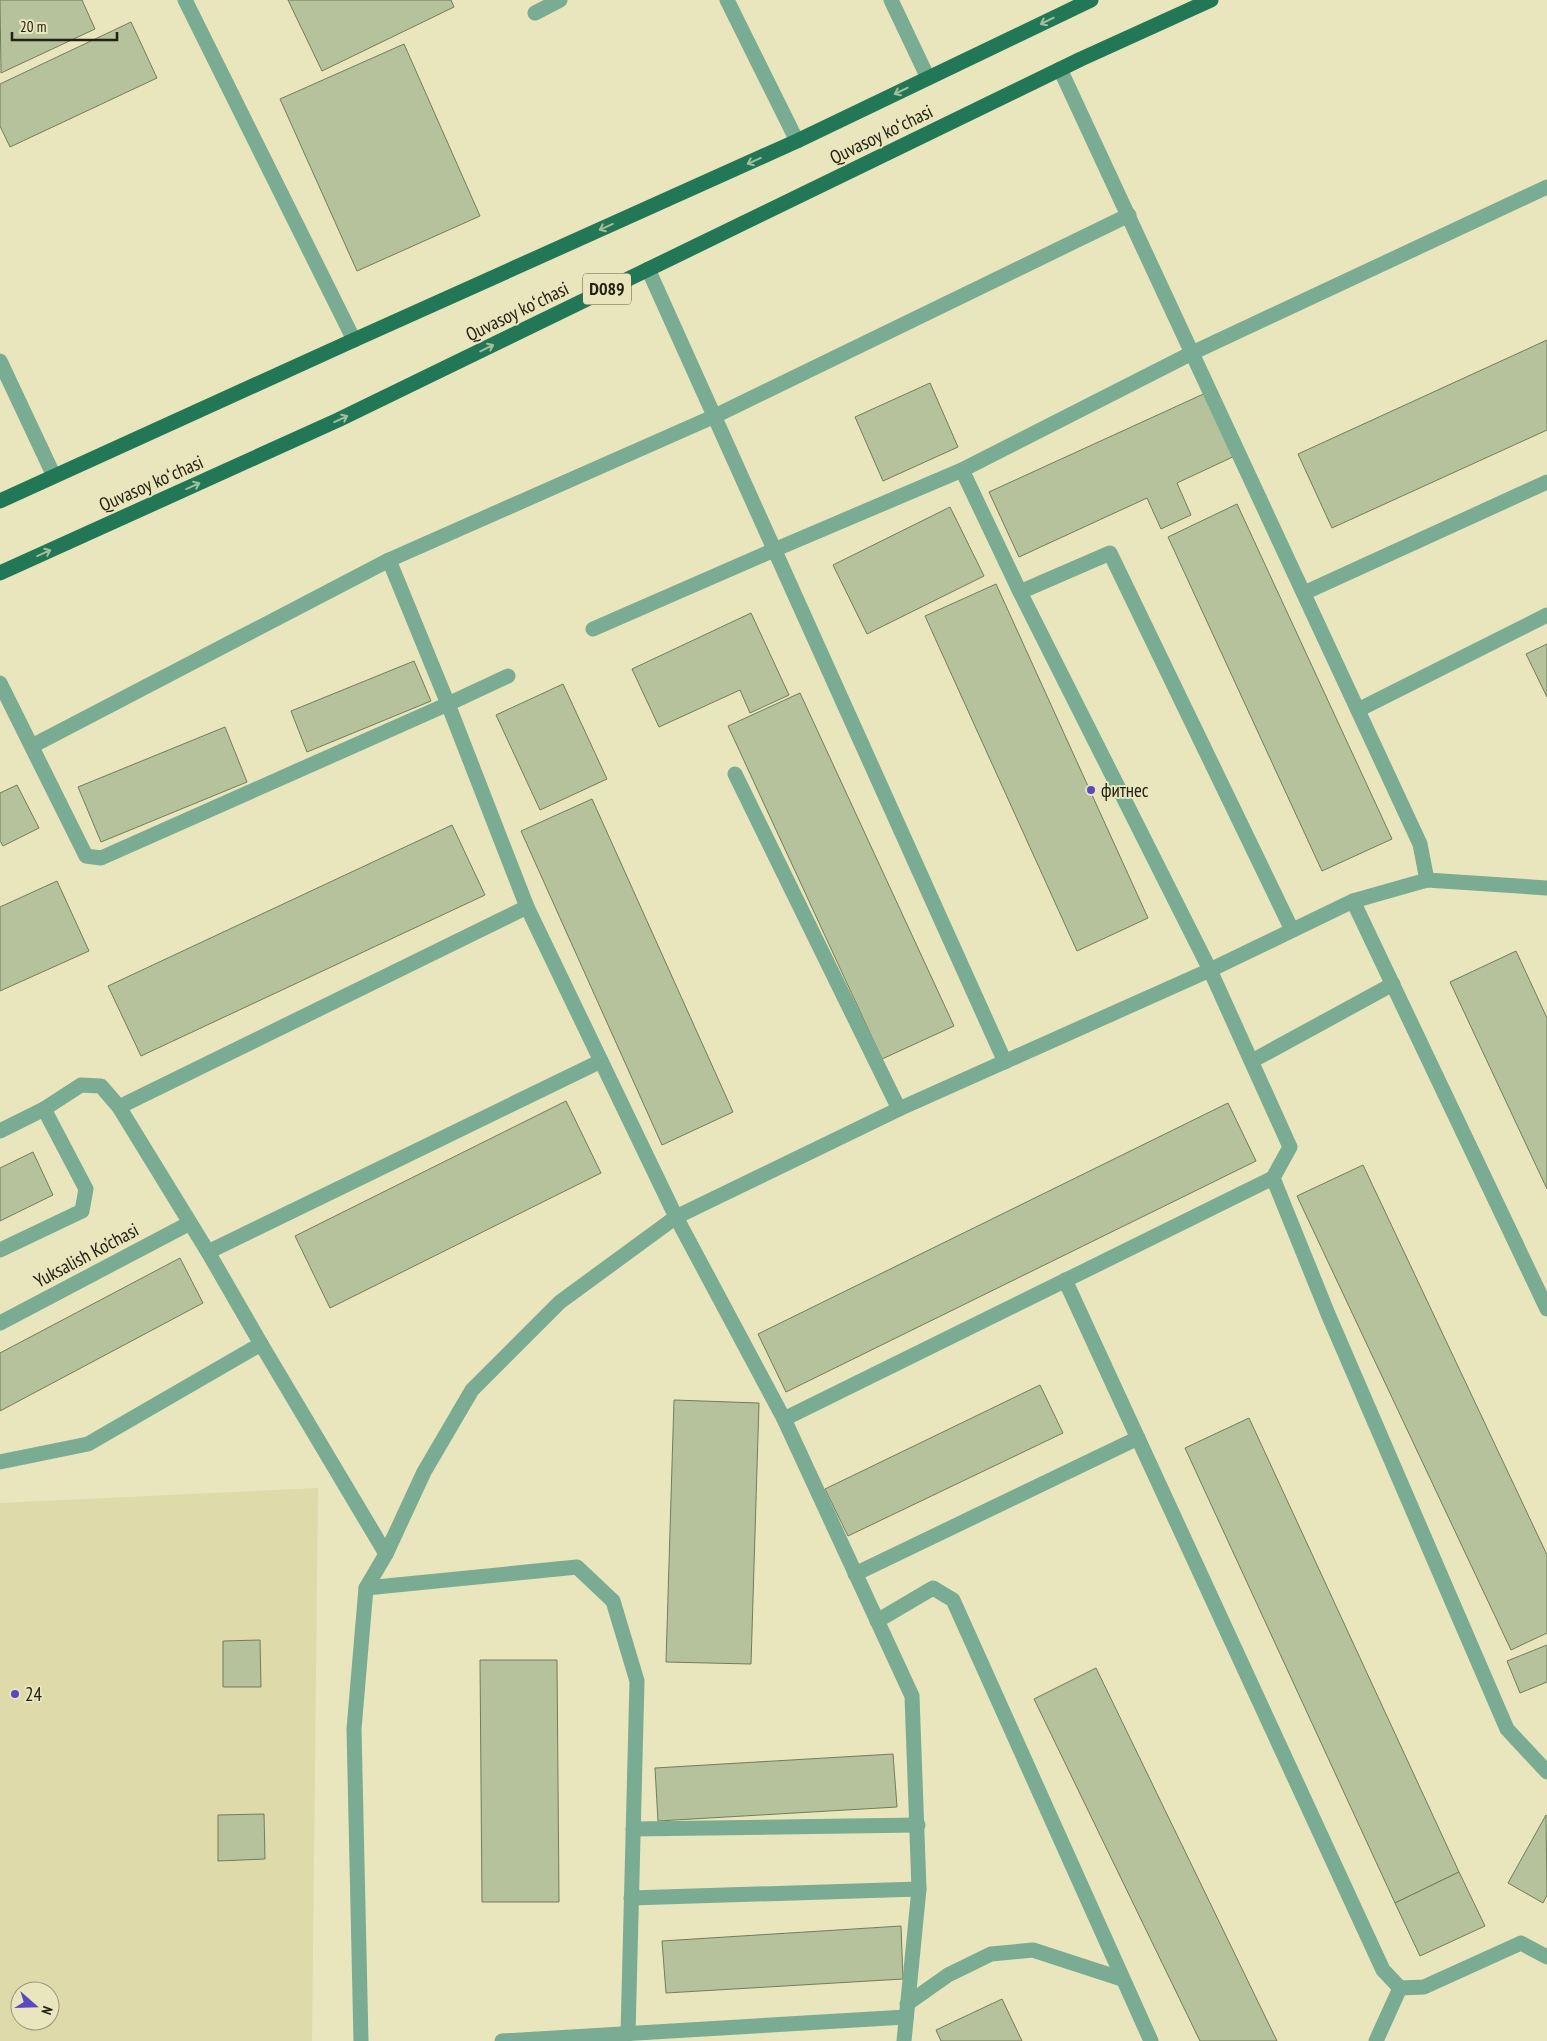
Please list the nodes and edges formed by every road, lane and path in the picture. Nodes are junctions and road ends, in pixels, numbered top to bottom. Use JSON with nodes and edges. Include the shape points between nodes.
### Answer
{"nodes":[{"id":1,"x":185,"y":0,"type":"edge"},
{"id":2,"x":560,"y":0,"type":"edge"},
{"id":3,"x":727,"y":0,"type":"edge"},
{"id":4,"x":891,"y":0,"type":"edge"},
{"id":5,"x":1091,"y":0,"type":"edge"},
{"id":6,"x":1211,"y":0,"type":"edge"},
{"id":7,"x":535,"y":13,"type":"dead end"},
{"id":8,"x":1060,"y":69,"type":"junction"},
{"id":9,"x":928,"y":78,"type":"junction"},
{"id":10,"x":797,"y":141,"type":"junction"},
{"id":11,"x":1547,"y":187,"type":"edge"},
{"id":12,"x":1129,"y":215,"type":"junction"},
{"id":13,"x":648,"y":269,"type":"junction"},
{"id":14,"x":354,"y":340,"type":"junction"},
{"id":15,"x":1192,"y":352,"type":"junction"},
{"id":16,"x":0,"y":361,"type":"edge"},
{"id":17,"x":714,"y":416,"type":"junction"},
{"id":18,"x":962,"y":470,"type":"junction"},
{"id":19,"x":54,"y":476,"type":"junction"},
{"id":20,"x":1547,"y":482,"type":"edge"},
{"id":21,"x":1,"y":497,"type":"edge"},
{"id":22,"x":774,"y":550,"type":"junction"},
{"id":23,"x":389,"y":560,"type":"junction"},
{"id":24,"x":0,"y":573,"type":"edge"},
{"id":25,"x":1020,"y":592,"type":"junction"},
{"id":26,"x":1304,"y":592,"type":"junction"},
{"id":27,"x":1547,"y":615,"type":"edge"},
{"id":28,"x":593,"y":630,"type":"dead end"},
{"id":29,"x":508,"y":676,"type":"dead end"},
{"id":30,"x":0,"y":683,"type":"edge"},
{"id":31,"x":448,"y":704,"type":"junction"},
{"id":32,"x":1358,"y":710,"type":"junction"},
{"id":33,"x":32,"y":746,"type":"junction"},
{"id":34,"x":735,"y":774,"type":"dead end"},
{"id":35,"x":1427,"y":880,"type":"junction"},
{"id":36,"x":1547,"y":888,"type":"edge"},
{"id":37,"x":1353,"y":901,"type":"junction"},
{"id":38,"x":527,"y":907,"type":"junction"},
{"id":39,"x":1292,"y":930,"type":"junction"},
{"id":40,"x":1210,"y":970,"type":"junction"},
{"id":41,"x":1392,"y":984,"type":"junction"},
{"id":42,"x":601,"y":1061,"type":"junction"},
{"id":43,"x":1252,"y":1061,"type":"junction"},
{"id":44,"x":1004,"y":1062,"type":"junction"},
{"id":45,"x":118,"y":1107,"type":"junction"},
{"id":46,"x":44,"y":1109,"type":"junction"},
{"id":47,"x":899,"y":1109,"type":"junction"},
{"id":48,"x":0,"y":1131,"type":"edge"},
{"id":49,"x":1273,"y":1178,"type":"junction"},
{"id":50,"x":676,"y":1217,"type":"junction"},
{"id":51,"x":190,"y":1223,"type":"junction"},
{"id":52,"x":0,"y":1250,"type":"edge"},
{"id":53,"x":208,"y":1252,"type":"junction"},
{"id":54,"x":1065,"y":1280,"type":"junction"},
{"id":55,"x":1547,"y":1309,"type":"edge"},
{"id":56,"x":0,"y":1323,"type":"edge"},
{"id":57,"x":261,"y":1344,"type":"junction"},
{"id":58,"x":784,"y":1419,"type":"junction"},
{"id":59,"x":1138,"y":1438,"type":"junction"},
{"id":60,"x":0,"y":1462,"type":"edge"},
{"id":61,"x":386,"y":1554,"type":"junction"},
{"id":62,"x":856,"y":1574,"type":"junction"},
{"id":63,"x":366,"y":1588,"type":"junction"},
{"id":64,"x":877,"y":1620,"type":"junction"},
{"id":65,"x":1547,"y":1772,"type":"edge"},
{"id":66,"x":918,"y":1825,"type":"junction"},
{"id":67,"x":633,"y":1829,"type":"junction"},
{"id":68,"x":919,"y":1889,"type":"junction"},
{"id":69,"x":632,"y":1898,"type":"junction"},
{"id":70,"x":1547,"y":1957,"type":"edge"},
{"id":71,"x":1122,"y":1979,"type":"junction"},
{"id":72,"x":1400,"y":1988,"type":"junction"},
{"id":73,"x":906,"y":2011,"type":"junction"},
{"id":74,"x":628,"y":2034,"type":"junction"},
{"id":75,"x":662,"y":2036,"type":"edge"},
{"id":76,"x":361,"y":2041,"type":"edge"},
{"id":77,"x":502,"y":2041,"type":"edge"},
{"id":78,"x":904,"y":2041,"type":"edge"},
{"id":79,"x":1151,"y":2041,"type":"edge"},
{"id":80,"x":1376,"y":2041,"type":"edge"}],
"edges":[{"from":1,"to":14,"type":"lane"},
{"from":2,"to":7,"type":"lane"},
{"from":3,"to":10,"type":"lane"},
{"from":4,"to":9,"type":"lane"},
{"from":5,"to":9,"type":"main road","name":"Quvasoy koʻchasi","one_way":true},
{"from":6,"to":8,"type":"main road","name":"Quvasoy koʻchasi","number":"D089"},
{"from":8,"to":12,"type":"lane"},
{"from":8,"to":13,"type":"main road","name":"Quvasoy koʻchasi","number":"D089"},
{"from":9,"to":10,"type":"main road","name":"Quvasoy koʻchasi","one_way":true},
{"from":10,"to":14,"type":"main road","name":"Quvasoy koʻchasi","one_way":true},
{"from":11,"to":15,"type":"lane"},
{"from":12,"to":15,"type":"lane"},
{"from":12,"to":17,"type":"lane"},
{"from":13,"to":17,"type":"lane"},
{"from":24,"to":13,"type":"main road","name":"Quvasoy koʻchasi","number":"D089","one_way":true,"via":[[338,420]]},
{"from":14,"to":19,"type":"main road","name":"Quvasoy koʻchasi"},
{"from":15,"to":18,"type":"lane"},
{"from":15,"to":26,"type":"lane"},
{"from":16,"to":19,"type":"lane"},
{"from":17,"to":22,"type":"lane"},
{"from":17,"to":23,"type":"lane"},
{"from":18,"to":22,"type":"lane"},
{"from":18,"to":25,"type":"lane"},
{"from":19,"to":21,"type":"main road","name":"Quvasoy koʻchasi"},
{"from":20,"to":26,"type":"lane"},
{"from":22,"to":28,"type":"lane"},
{"from":22,"to":44,"type":"lane"},
{"from":23,"to":31,"type":"lane"},
{"from":23,"to":33,"type":"lane"},
{"from":25,"to":39,"type":"lane","via":[[1110,553]]},
{"from":25,"to":40,"type":"lane"},
{"from":26,"to":32,"type":"lane"},
{"from":27,"to":32,"type":"lane"},
{"from":29,"to":31,"type":"lane"},
{"from":30,"to":33,"type":"lane"},
{"from":31,"to":33,"type":"lane","via":[[101,858],[86,856]]},
{"from":31,"to":38,"type":"lane"},
{"from":32,"to":35,"type":"lane","via":[[1420,844]]},
{"from":34,"to":47,"type":"lane"},
{"from":35,"to":36,"type":"lane"},
{"from":35,"to":37,"type":"lane"},
{"from":37,"to":39,"type":"lane"},
{"from":37,"to":41,"type":"lane"},
{"from":38,"to":42,"type":"lane"},
{"from":38,"to":45,"type":"lane"},
{"from":39,"to":40,"type":"lane"},
{"from":40,"to":43,"type":"lane"},
{"from":40,"to":44,"type":"lane"},
{"from":41,"to":43,"type":"lane"},
{"from":41,"to":55,"type":"lane"},
{"from":42,"to":50,"type":"lane"},
{"from":42,"to":53,"type":"lane"},
{"from":43,"to":49,"type":"lane","via":[[1290,1148]]},
{"from":44,"to":47,"type":"lane"},
{"from":45,"to":46,"type":"lane","via":[[101,1086],[81,1085]]},
{"from":45,"to":51,"type":"lane"},
{"from":46,"to":48,"type":"lane"},
{"from":46,"to":52,"type":"lane","via":[[86,1189],[82,1211]]},
{"from":47,"to":50,"type":"lane"},
{"from":49,"to":54,"type":"lane"},
{"from":49,"to":65,"type":"lane","via":[[1328,1314],[1507,1729]]},
{"from":50,"to":58,"type":"lane"},
{"from":50,"to":61,"type":"lane","via":[[560,1302],[472,1390],[424,1472]]},
{"from":51,"to":53,"type":"lane"},
{"from":51,"to":56,"type":"lane","name":"Yuksalish Ko’chasi"},
{"from":53,"to":57,"type":"lane"},
{"from":54,"to":58,"type":"lane"},
{"from":54,"to":59,"type":"lane"},
{"from":57,"to":60,"type":"lane","via":[[88,1444]]},
{"from":57,"to":61,"type":"lane"},
{"from":58,"to":62,"type":"lane"},
{"from":59,"to":62,"type":"lane"},
{"from":59,"to":72,"type":"lane","via":[[1383,1970]]},
{"from":61,"to":63,"type":"lane"},
{"from":62,"to":64,"type":"lane"},
{"from":63,"to":67,"type":"lane","via":[[577,1567],[613,1601],[637,1681]]},
{"from":63,"to":76,"type":"lane","via":[[354,1729]]},
{"from":64,"to":66,"type":"lane","via":[[912,1696]]},
{"from":64,"to":71,"type":"lane","via":[[933,1588],[953,1600]]},
{"from":66,"to":67,"type":"lane"},
{"from":66,"to":68,"type":"lane"},
{"from":67,"to":69,"type":"lane"},
{"from":68,"to":69,"type":"lane"},
{"from":68,"to":73,"type":"lane"},
{"from":69,"to":74,"type":"lane"},
{"from":70,"to":72,"type":"lane","via":[[1521,1943],[1424,1988]]},
{"from":71,"to":73,"type":"lane","via":[[1033,1950],[991,1954],[948,1975]]},
{"from":71,"to":79,"type":"lane"},
{"from":72,"to":80,"type":"lane"},
{"from":73,"to":75,"type":"lane"},
{"from":73,"to":78,"type":"lane"},
{"from":74,"to":75,"type":"lane"},
{"from":74,"to":77,"type":"lane"}]}
